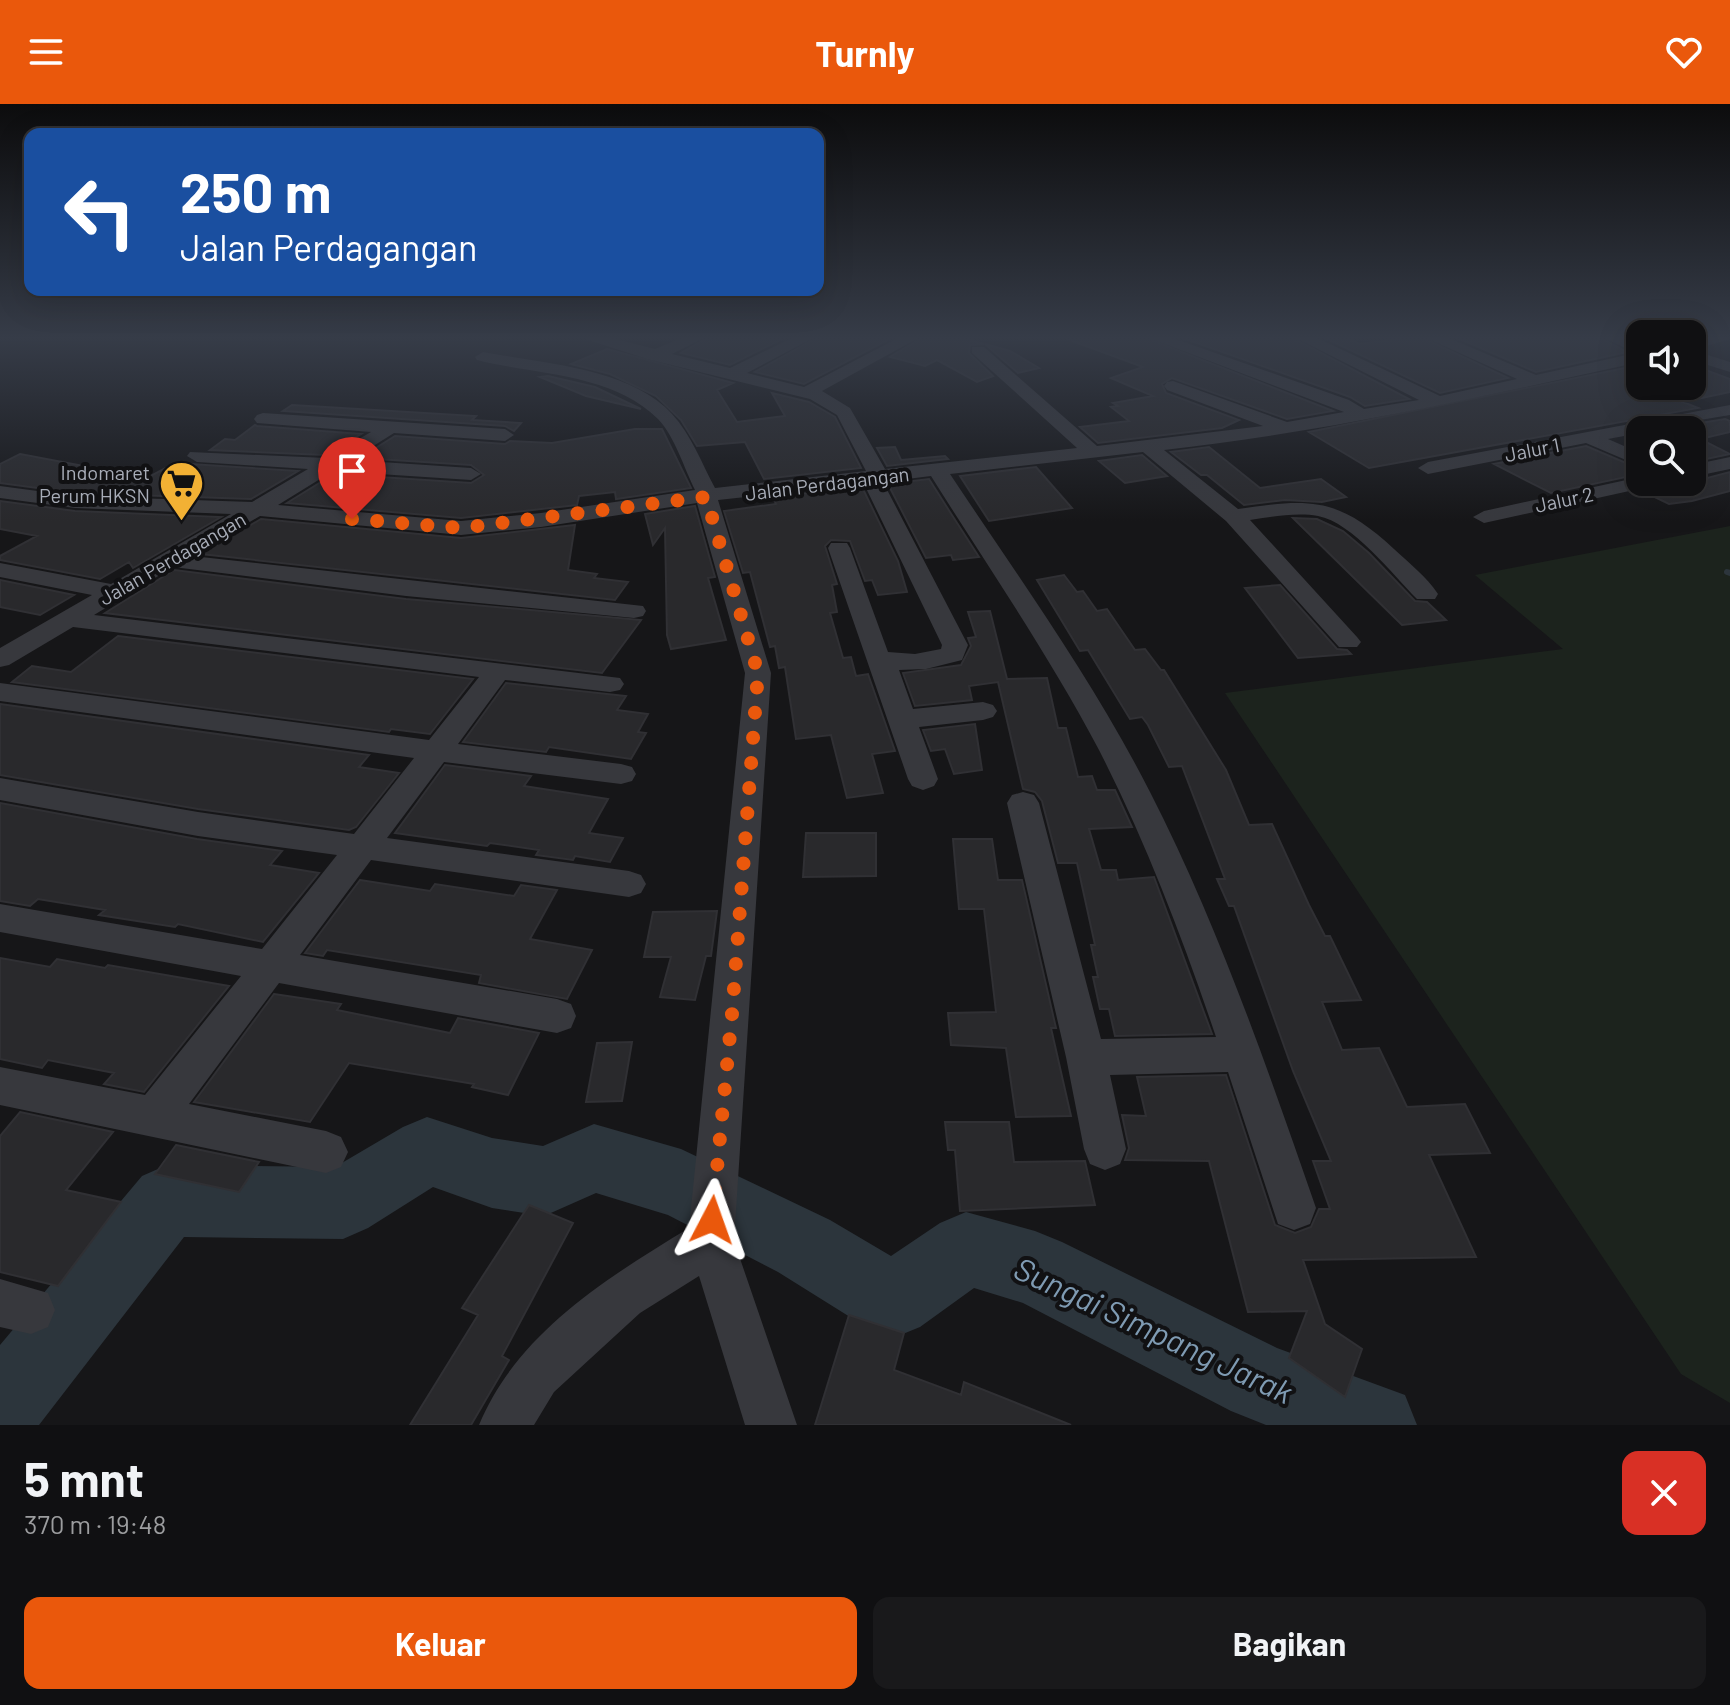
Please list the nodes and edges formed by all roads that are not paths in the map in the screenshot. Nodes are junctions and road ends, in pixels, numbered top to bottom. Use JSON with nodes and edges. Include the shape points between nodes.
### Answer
{"nodes":[{"id":1,"x":639,"y":398,"type":"edge"},
{"id":2,"x":820,"y":398,"type":"edge"},
{"id":3,"x":1032,"y":398,"type":"edge"},
{"id":4,"x":1204,"y":398,"type":"edge"},
{"id":5,"x":1325,"y":398,"type":"edge"},
{"id":6,"x":1429,"y":398,"type":"edge"},
{"id":7,"x":1458,"y":398,"type":"edge"},
{"id":8,"x":1438,"y":402,"type":"junction"},
{"id":9,"x":1730,"y":410,"type":"edge"},
{"id":10,"x":1363,"y":416,"type":"junction"},
{"id":11,"x":263,"y":419,"type":"dead end"},
{"id":12,"x":390,"y":428,"type":"junction"},
{"id":13,"x":1285,"y":428,"type":"junction"},
{"id":14,"x":505,"y":435,"type":"dead end"},
{"id":15,"x":1589,"y":438,"type":"junction"},
{"id":16,"x":1146,"y":445,"type":"junction"},
{"id":17,"x":1093,"y":452,"type":"junction"},
{"id":18,"x":1626,"y":454,"type":"edge"},
{"id":19,"x":197,"y":456,"type":"dead end"},
{"id":20,"x":1730,"y":463,"type":"edge"},
{"id":21,"x":330,"y":464,"type":"junction"},
{"id":22,"x":1428,"y":468,"type":"dead end"},
{"id":23,"x":1706,"y":468,"type":"edge"},
{"id":24,"x":937,"y":470,"type":"junction"},
{"id":25,"x":471,"y":474,"type":"dead end"},
{"id":26,"x":875,"y":477,"type":"junction"},
{"id":27,"x":1626,"y":486,"type":"edge"},
{"id":28,"x":0,"y":492,"type":"edge"},
{"id":29,"x":707,"y":497,"type":"junction"},
{"id":30,"x":256,"y":509,"type":"junction"},
{"id":31,"x":1234,"y":516,"type":"junction"},
{"id":32,"x":1484,"y":517,"type":"dead end"},
{"id":33,"x":839,"y":548,"type":"dead end"},
{"id":34,"x":169,"y":560,"type":"junction"},
{"id":35,"x":0,"y":570,"type":"edge"},
{"id":36,"x":114,"y":592,"type":"junction"},
{"id":37,"x":1426,"y":594,"type":"dead end"},
{"id":38,"x":634,"y":611,"type":"dead end"},
{"id":39,"x":68,"y":619,"type":"junction"},
{"id":40,"x":1348,"y":642,"type":"dead end"},
{"id":41,"x":2,"y":656,"type":"edge"},
{"id":42,"x":882,"y":661,"type":"junction"},
{"id":43,"x":498,"y":671,"type":"junction"},
{"id":44,"x":610,"y":684,"type":"dead end"},
{"id":45,"x":0,"y":692,"type":"edge"},
{"id":46,"x":983,"y":711,"type":"dead end"},
{"id":47,"x":904,"y":719,"type":"junction"},
{"id":48,"x":437,"y":753,"type":"junction"},
{"id":49,"x":621,"y":774,"type":"dead end"},
{"id":50,"x":923,"y":779,"type":"dead end"},
{"id":51,"x":0,"y":789,"type":"edge"},
{"id":52,"x":1023,"y":803,"type":"dead end"},
{"id":53,"x":362,"y":848,"type":"junction"},
{"id":54,"x":629,"y":884,"type":"dead end"},
{"id":55,"x":0,"y":918,"type":"edge"},
{"id":56,"x":271,"y":968,"type":"junction"},
{"id":57,"x":557,"y":1016,"type":"dead end"},
{"id":58,"x":1242,"y":1054,"type":"junction"},
{"id":59,"x":1086,"y":1057,"type":"junction"},
{"id":60,"x":0,"y":1086,"type":"edge"},
{"id":61,"x":154,"y":1117,"type":"junction"},
{"id":62,"x":1105,"y":1149,"type":"dead end"},
{"id":63,"x":326,"y":1152,"type":"dead end"},
{"id":64,"x":1294,"y":1208,"type":"dead end"},
{"id":65,"x":711,"y":1230,"type":"junction"},
{"id":66,"x":505,"y":1425,"type":"edge"},
{"id":67,"x":771,"y":1425,"type":"edge"}],
"edges":[{"from":1,"to":29,"type":"street","via":[[666,416]]},
{"from":2,"to":26,"type":"street","via":[[844,412]]},
{"from":3,"to":17,"type":"street"},
{"from":4,"to":13,"type":"street"},
{"from":5,"to":10,"type":"street"},
{"from":6,"to":8,"type":"street"},
{"from":7,"to":8,"type":"street","name":"Jalan Perdagangan"},
{"from":8,"to":10,"type":"street","name":"Jalan Perdagangan"},
{"from":9,"to":15,"type":"street","name":"Jalur 1"},
{"from":10,"to":13,"type":"street","name":"Jalan Perdagangan"},
{"from":11,"to":12,"type":"street"},
{"from":12,"to":14,"type":"street"},
{"from":12,"to":21,"type":"street"},
{"from":13,"to":16,"type":"street","name":"Jalan Perdagangan"},
{"from":15,"to":18,"type":"street"},
{"from":15,"to":22,"type":"street","name":"Jalur 1"},
{"from":16,"to":17,"type":"street","name":"Jalan Perdagangan"},
{"from":16,"to":31,"type":"street"},
{"from":17,"to":24,"type":"street","name":"Jalan Perdagangan"},
{"from":19,"to":21,"type":"street"},
{"from":20,"to":23,"type":"street"},
{"from":21,"to":25,"type":"street"},
{"from":21,"to":30,"type":"street"},
{"from":24,"to":26,"type":"street","name":"Jalan Perdagangan"},
{"from":24,"to":58,"type":"street","via":[[1077,685],[1133,788],[1172,869]]},
{"from":26,"to":29,"type":"street","name":"Jalan Perdagangan"},
{"from":26,"to":42,"type":"street","via":[[955,645],[947,656]]},
{"from":27,"to":32,"type":"street","name":"Jalur 2"},
{"from":28,"to":30,"type":"street","via":[[75,502]]},
{"from":29,"to":30,"type":"street","name":"Jalan Perdagangan","via":[[461,528]]},
{"from":29,"to":65,"type":"street","via":[[758,673]]},
{"from":30,"to":34,"type":"street","name":"Jalan Perdagangan"},
{"from":31,"to":37,"type":"street","via":[[1279,509],[1333,513]]},
{"from":31,"to":40,"type":"street"},
{"from":33,"to":42,"type":"street"},
{"from":34,"to":36,"type":"street","name":"Jalan Perdagangan"},
{"from":34,"to":38,"type":"street"},
{"from":35,"to":36,"type":"street"},
{"from":36,"to":39,"type":"street","name":"Jalan Perdagangan"},
{"from":39,"to":41,"type":"street","name":"Jalan Perdagangan"},
{"from":39,"to":43,"type":"street"},
{"from":42,"to":47,"type":"street"},
{"from":43,"to":44,"type":"street"},
{"from":43,"to":48,"type":"street"},
{"from":45,"to":48,"type":"street"},
{"from":46,"to":47,"type":"street"},
{"from":47,"to":50,"type":"street"},
{"from":48,"to":49,"type":"street"},
{"from":48,"to":53,"type":"street"},
{"from":51,"to":53,"type":"street"},
{"from":52,"to":59,"type":"street"},
{"from":53,"to":54,"type":"street"},
{"from":53,"to":56,"type":"street"},
{"from":55,"to":56,"type":"street"},
{"from":56,"to":57,"type":"street"},
{"from":56,"to":61,"type":"street"},
{"from":58,"to":59,"type":"street"},
{"from":58,"to":64,"type":"street"},
{"from":59,"to":62,"type":"street"},
{"from":60,"to":61,"type":"street"},
{"from":61,"to":63,"type":"street"},
{"from":65,"to":66,"type":"street","via":[[623,1296],[536,1374]]},
{"from":65,"to":67,"type":"street"}]}
